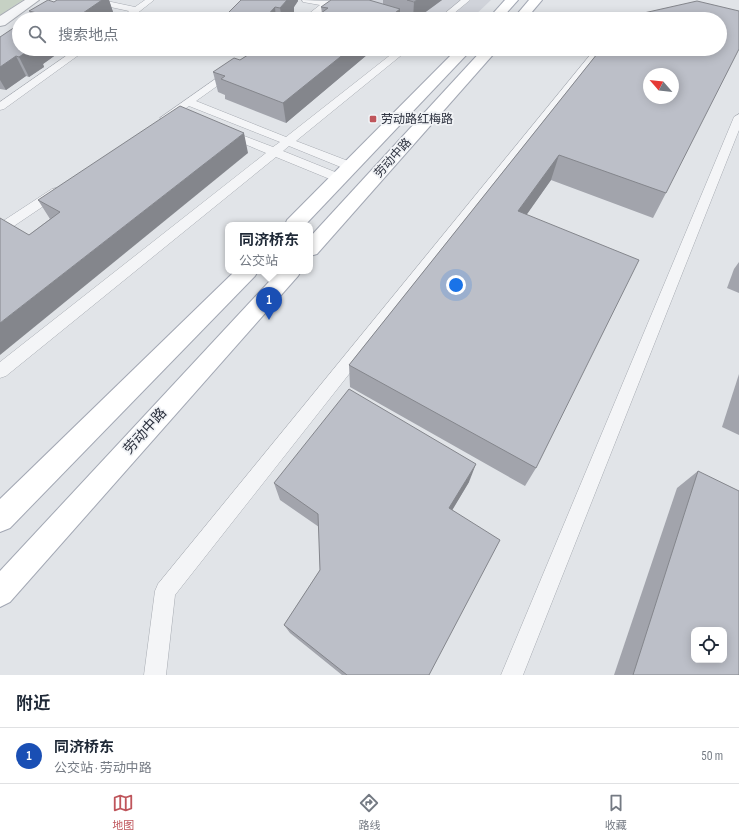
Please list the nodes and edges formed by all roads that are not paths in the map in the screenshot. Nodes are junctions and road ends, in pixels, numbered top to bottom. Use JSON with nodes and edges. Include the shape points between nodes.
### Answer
{"nodes":[{"id":1,"x":33,"y":0,"type":"edge"},
{"id":2,"x":90,"y":0,"type":"edge"},
{"id":3,"x":150,"y":0,"type":"edge"},
{"id":4,"x":306,"y":0,"type":"edge"},
{"id":5,"x":466,"y":0,"type":"edge"},
{"id":6,"x":512,"y":0,"type":"edge"},
{"id":7,"x":536,"y":0,"type":"edge"},
{"id":8,"x":330,"y":2,"type":"edge"},
{"id":9,"x":137,"y":10,"type":"junction"},
{"id":10,"x":15,"y":12,"type":"edge"},
{"id":11,"x":134,"y":12,"type":"edge"},
{"id":12,"x":316,"y":12,"type":"edge"},
{"id":13,"x":451,"y":12,"type":"edge"},
{"id":14,"x":501,"y":12,"type":"edge"},
{"id":15,"x":525,"y":12,"type":"edge"},
{"id":16,"x":12,"y":14,"type":"edge"},
{"id":17,"x":0,"y":22,"type":"edge"},
{"id":18,"x":72,"y":56,"type":"edge"},
{"id":19,"x":254,"y":56,"type":"edge"},
{"id":20,"x":395,"y":56,"type":"edge"},
{"id":21,"x":458,"y":56,"type":"edge"},
{"id":22,"x":486,"y":56,"type":"edge"},
{"id":23,"x":594,"y":56,"type":"edge"},
{"id":24,"x":188,"y":102,"type":"junction"},
{"id":25,"x":0,"y":107,"type":"edge"},
{"id":26,"x":174,"y":112,"type":"junction"},
{"id":27,"x":189,"y":117,"type":"edge"},
{"id":28,"x":739,"y":117,"type":"edge"},
{"id":29,"x":155,"y":125,"type":"edge"},
{"id":30,"x":217,"y":129,"type":"edge"},
{"id":31,"x":288,"y":142,"type":"junction"},
{"id":32,"x":275,"y":152,"type":"junction"},
{"id":33,"x":352,"y":167,"type":"junction"},
{"id":34,"x":341,"y":179,"type":"junction"},
{"id":35,"x":64,"y":186,"type":"edge"},
{"id":36,"x":297,"y":222,"type":"edge"},
{"id":37,"x":0,"y":229,"type":"edge"},
{"id":38,"x":313,"y":247,"type":"edge"},
{"id":39,"x":245,"y":274,"type":"edge"},
{"id":40,"x":287,"y":274,"type":"edge"},
{"id":41,"x":0,"y":371,"type":"edge"},
{"id":42,"x":0,"y":518,"type":"edge"},
{"id":43,"x":0,"y":592,"type":"edge"},
{"id":44,"x":155,"y":675,"type":"edge"},
{"id":45,"x":512,"y":675,"type":"edge"}],
"edges":[{"from":1,"to":10,"type":"street"},
{"from":2,"to":9,"type":"lane"},
{"from":3,"to":9,"type":"lane"},
{"from":4,"to":8,"type":"lane"},
{"from":5,"to":13,"type":"lane"},
{"from":6,"to":14,"type":"main road"},
{"from":7,"to":15,"type":"main road"},
{"from":8,"to":12,"type":"lane"},
{"from":9,"to":11,"type":"lane"},
{"from":16,"to":17,"type":"street"},
{"from":18,"to":25,"type":"lane"},
{"from":19,"to":24,"type":"lane"},
{"from":20,"to":31,"type":"lane"},
{"from":21,"to":33,"type":"main road","name":"劳动中路"},
{"from":22,"to":38,"type":"main road","name":"劳动中路"},
{"from":23,"to":44,"type":"lane","via":[[165,591]]},
{"from":24,"to":26,"type":"lane"},
{"from":24,"to":31,"type":"lane"},
{"from":26,"to":27,"type":"lane"},
{"from":26,"to":29,"type":"lane"},
{"from":28,"to":45,"type":"lane"},
{"from":30,"to":32,"type":"lane"},
{"from":31,"to":32,"type":"lane"},
{"from":31,"to":33,"type":"lane"},
{"from":32,"to":34,"type":"lane"},
{"from":32,"to":41,"type":"lane"},
{"from":33,"to":34,"type":"main road","name":"劳动中路"},
{"from":34,"to":36,"type":"main road","name":"劳动中路"},
{"from":35,"to":37,"type":"lane"},
{"from":39,"to":42,"type":"main road"},
{"from":40,"to":43,"type":"main road","name":"劳动中路"}]}
